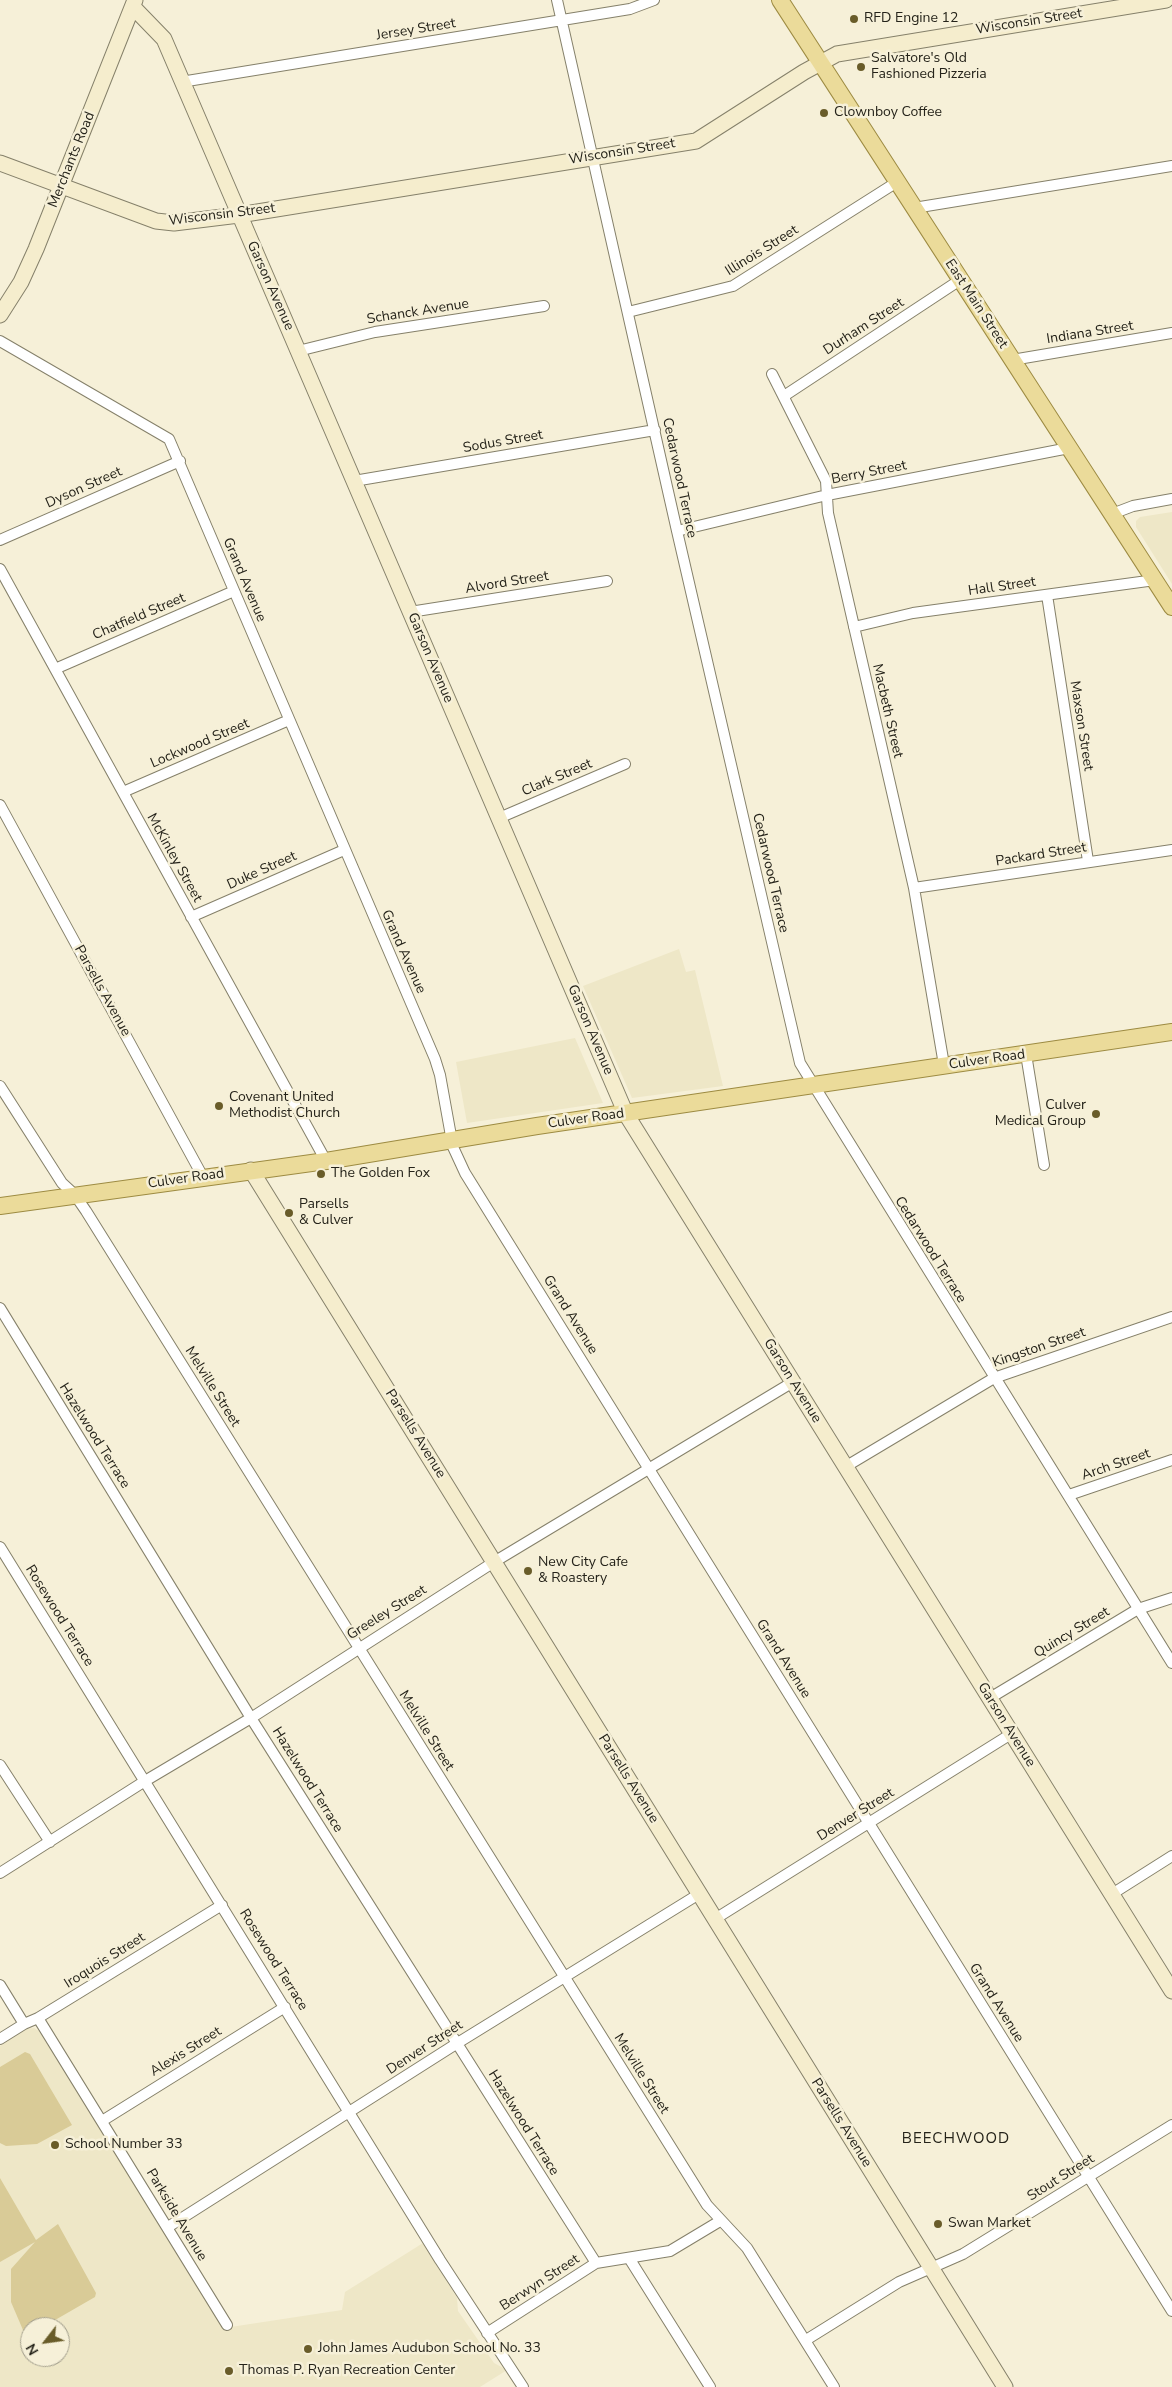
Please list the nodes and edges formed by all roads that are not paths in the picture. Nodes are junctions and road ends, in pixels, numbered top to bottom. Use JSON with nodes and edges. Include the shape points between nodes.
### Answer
{"nodes":[{"id":1,"x":557,"y":0,"type":"edge"},
{"id":2,"x":654,"y":0,"type":"edge"},
{"id":3,"x":780,"y":0,"type":"edge"},
{"id":4,"x":1166,"y":0,"type":"edge"},
{"id":5,"x":134,"y":3,"type":"edge"},
{"id":6,"x":561,"y":21,"type":"junction"},
{"id":7,"x":820,"y":62,"type":"junction"},
{"id":8,"x":181,"y":82,"type":"junction"},
{"id":9,"x":592,"y":157,"type":"junction"},
{"id":10,"x":0,"y":163,"type":"edge"},
{"id":11,"x":1172,"y":166,"type":"edge"},
{"id":12,"x":897,"y":182,"type":"junction"},
{"id":13,"x":61,"y":186,"type":"junction"},
{"id":14,"x":914,"y":208,"type":"junction"},
{"id":15,"x":239,"y":215,"type":"junction"},
{"id":16,"x":960,"y":280,"type":"junction"},
{"id":17,"x":544,"y":306,"type":"dead end"},
{"id":18,"x":628,"y":312,"type":"junction"},
{"id":19,"x":0,"y":316,"type":"edge"},
{"id":20,"x":1172,"y":333,"type":"edge"},
{"id":21,"x":0,"y":341,"type":"edge"},
{"id":22,"x":298,"y":351,"type":"junction"},
{"id":23,"x":1012,"y":360,"type":"junction"},
{"id":24,"x":772,"y":374,"type":"dead end"},
{"id":25,"x":784,"y":396,"type":"junction"},
{"id":26,"x":655,"y":430,"type":"junction"},
{"id":27,"x":1069,"y":448,"type":"junction"},
{"id":28,"x":180,"y":462,"type":"junction"},
{"id":29,"x":354,"y":481,"type":"junction"},
{"id":30,"x":826,"y":495,"type":"junction"},
{"id":31,"x":1172,"y":499,"type":"edge"},
{"id":32,"x":1112,"y":514,"type":"junction"},
{"id":33,"x":677,"y":532,"type":"junction"},
{"id":34,"x":0,"y":540,"type":"edge"},
{"id":35,"x":0,"y":569,"type":"edge"},
{"id":36,"x":1155,"y":580,"type":"junction"},
{"id":37,"x":607,"y":581,"type":"dead end"},
{"id":38,"x":234,"y":591,"type":"junction"},
{"id":39,"x":1047,"y":595,"type":"junction"},
{"id":40,"x":1172,"y":607,"type":"edge"},
{"id":41,"x":410,"y":612,"type":"junction"},
{"id":42,"x":854,"y":627,"type":"junction"},
{"id":43,"x":55,"y":668,"type":"junction"},
{"id":44,"x":289,"y":720,"type":"junction"},
{"id":45,"x":625,"y":764,"type":"dead end"},
{"id":46,"x":123,"y":792,"type":"junction"},
{"id":47,"x":0,"y":805,"type":"edge"},
{"id":48,"x":499,"y":818,"type":"junction"},
{"id":49,"x":344,"y":850,"type":"junction"},
{"id":50,"x":1172,"y":850,"type":"edge"},
{"id":51,"x":1088,"y":861,"type":"junction"},
{"id":52,"x":914,"y":888,"type":"junction"},
{"id":53,"x":191,"y":917,"type":"junction"},
{"id":54,"x":1172,"y":1032,"type":"edge"},
{"id":55,"x":1026,"y":1054,"type":"junction"},
{"id":56,"x":944,"y":1065,"type":"junction"},
{"id":57,"x":0,"y":1086,"type":"edge"},
{"id":58,"x":812,"y":1086,"type":"junction"},
{"id":59,"x":626,"y":1114,"type":"junction"},
{"id":60,"x":451,"y":1139,"type":"junction"},
{"id":61,"x":326,"y":1160,"type":"junction"},
{"id":62,"x":1044,"y":1165,"type":"dead end"},
{"id":63,"x":251,"y":1170,"type":"junction"},
{"id":64,"x":203,"y":1177,"type":"junction"},
{"id":65,"x":75,"y":1195,"type":"junction"},
{"id":66,"x":0,"y":1206,"type":"edge"},
{"id":67,"x":0,"y":1308,"type":"edge"},
{"id":68,"x":1172,"y":1317,"type":"edge"},
{"id":69,"x":994,"y":1378,"type":"junction"},
{"id":70,"x":793,"y":1382,"type":"junction"},
{"id":71,"x":1172,"y":1460,"type":"edge"},
{"id":72,"x":845,"y":1467,"type":"junction"},
{"id":73,"x":649,"y":1468,"type":"junction"},
{"id":74,"x":1069,"y":1495,"type":"junction"},
{"id":75,"x":0,"y":1547,"type":"edge"},
{"id":76,"x":494,"y":1562,"type":"junction"},
{"id":77,"x":1172,"y":1598,"type":"edge"},
{"id":78,"x":1138,"y":1609,"type":"junction"},
{"id":79,"x":358,"y":1648,"type":"junction"},
{"id":80,"x":1172,"y":1663,"type":"edge"},
{"id":81,"x":990,"y":1698,"type":"junction"},
{"id":82,"x":251,"y":1718,"type":"junction"},
{"id":83,"x":1012,"y":1734,"type":"junction"},
{"id":84,"x":0,"y":1765,"type":"edge"},
{"id":85,"x":145,"y":1781,"type":"junction"},
{"id":86,"x":868,"y":1823,"type":"junction"},
{"id":87,"x":50,"y":1842,"type":"junction"},
{"id":88,"x":1172,"y":1856,"type":"edge"},
{"id":89,"x":0,"y":1873,"type":"edge"},
{"id":90,"x":699,"y":1894,"type":"junction"},
{"id":91,"x":1112,"y":1894,"type":"junction"},
{"id":92,"x":222,"y":1905,"type":"junction"},
{"id":93,"x":715,"y":1919,"type":"junction"},
{"id":94,"x":564,"y":1977,"type":"junction"},
{"id":95,"x":0,"y":1985,"type":"edge"},
{"id":96,"x":1172,"y":1992,"type":"edge"},
{"id":97,"x":285,"y":2006,"type":"junction"},
{"id":98,"x":38,"y":2018,"type":"junction"},
{"id":99,"x":24,"y":2024,"type":"junction"},
{"id":100,"x":0,"y":2039,"type":"edge"},
{"id":101,"x":456,"y":2044,"type":"junction"},
{"id":102,"x":350,"y":2112,"type":"junction"},
{"id":103,"x":102,"y":2121,"type":"junction"},
{"id":104,"x":1172,"y":2125,"type":"edge"},
{"id":105,"x":1088,"y":2177,"type":"junction"},
{"id":106,"x":720,"y":2221,"type":"junction"},
{"id":107,"x":168,"y":2227,"type":"junction"},
{"id":108,"x":629,"y":2258,"type":"junction"},
{"id":109,"x":596,"y":2264,"type":"junction"},
{"id":110,"x":930,"y":2268,"type":"junction"},
{"id":111,"x":1172,"y":2311,"type":"edge"},
{"id":112,"x":227,"y":2325,"type":"dead end"},
{"id":113,"x":487,"y":2333,"type":"junction"},
{"id":114,"x":806,"y":2340,"type":"junction"},
{"id":115,"x":523,"y":2387,"type":"edge"},
{"id":116,"x":710,"y":2387,"type":"edge"},
{"id":117,"x":834,"y":2387,"type":"edge"},
{"id":118,"x":1005,"y":2387,"type":"edge"}],
"edges":[{"from":1,"to":6,"type":"street","name":"Cedarwood Terrace"},
{"from":2,"to":6,"type":"street","name":"Jersey Street","via":[[630,9]]},
{"from":3,"to":7,"type":"main road","name":"East Main Street"},
{"from":4,"to":7,"type":"street","name":"Wisconsin Street","via":[[837,54]]},
{"from":5,"to":8,"type":"street","name":"Garson Avenue","via":[[164,39]]},
{"from":5,"to":13,"type":"street","name":"Merchants Road"},
{"from":6,"to":8,"type":"street","name":"Jersey Street"},
{"from":6,"to":9,"type":"street","name":"Cedarwood Terrace"},
{"from":7,"to":9,"type":"street","name":"Wisconsin Street","via":[[696,141]]},
{"from":7,"to":12,"type":"main road","name":"East Main Street"},
{"from":8,"to":15,"type":"street","name":"Garson Avenue"},
{"from":9,"to":15,"type":"street","name":"Wisconsin Street"},
{"from":9,"to":18,"type":"street","name":"Cedarwood Terrace"},
{"from":10,"to":13,"type":"street","name":"Wisconsin Street"},
{"from":11,"to":14,"type":"street"},
{"from":12,"to":14,"type":"main road","name":"East Main Street"},
{"from":12,"to":18,"type":"street","name":"Illinois Street","via":[[733,286]]},
{"from":13,"to":15,"type":"street","name":"Wisconsin Street","via":[[166,223]]},
{"from":13,"to":19,"type":"street","name":"Merchants Road","via":[[24,276]]},
{"from":14,"to":16,"type":"main road","name":"East Main Street"},
{"from":15,"to":22,"type":"street","name":"Garson Avenue"},
{"from":16,"to":23,"type":"main road","name":"East Main Street"},
{"from":16,"to":25,"type":"street","name":"Durham Street"},
{"from":17,"to":22,"type":"street","name":"Schanck Avenue","via":[[375,332]]},
{"from":18,"to":26,"type":"street","name":"Cedarwood Terrace"},
{"from":20,"to":23,"type":"street","name":"Indiana Street"},
{"from":21,"to":28,"type":"street","name":"Grand Avenue","via":[[169,439]]},
{"from":22,"to":29,"type":"street","name":"Garson Avenue"},
{"from":23,"to":27,"type":"main road","name":"East Main Street"},
{"from":24,"to":25,"type":"street","name":"Macbeth Street"},
{"from":25,"to":30,"type":"street","name":"Macbeth Street","via":[[824,474]]},
{"from":26,"to":29,"type":"street","name":"Sodus Street"},
{"from":26,"to":33,"type":"street","name":"Cedarwood Terrace"},
{"from":27,"to":30,"type":"street","name":"Berry Street"},
{"from":27,"to":32,"type":"main road","name":"East Main Street"},
{"from":28,"to":34,"type":"street","name":"Dyson Street"},
{"from":28,"to":38,"type":"street","name":"Grand Avenue"},
{"from":29,"to":41,"type":"street","name":"Garson Avenue"},
{"from":30,"to":33,"type":"street","name":"Berry Street"},
{"from":30,"to":42,"type":"street","name":"Macbeth Street"},
{"from":31,"to":32,"type":"street","via":[[1133,506]]},
{"from":32,"to":36,"type":"main road","name":"East Main Street"},
{"from":33,"to":58,"type":"street","name":"Cedarwood Terrace","via":[[796,1052]]},
{"from":35,"to":43,"type":"street","name":"McKinley Street"},
{"from":36,"to":39,"type":"street","name":"Hall Street"},
{"from":36,"to":40,"type":"main road","name":"East Main Street"},
{"from":37,"to":41,"type":"street","name":"Alvord Street"},
{"from":38,"to":43,"type":"street","name":"Chatfield Street"},
{"from":38,"to":44,"type":"street","name":"Grand Avenue"},
{"from":39,"to":42,"type":"street","name":"Hall Street","via":[[913,613]]},
{"from":39,"to":51,"type":"street","name":"Maxson Street"},
{"from":41,"to":48,"type":"street","name":"Garson Avenue"},
{"from":42,"to":52,"type":"street","name":"Macbeth Street"},
{"from":43,"to":46,"type":"street","name":"McKinley Street"},
{"from":44,"to":46,"type":"street","name":"Lockwood Street"},
{"from":44,"to":49,"type":"street","name":"Grand Avenue"},
{"from":45,"to":48,"type":"street","name":"Clark Street"},
{"from":46,"to":53,"type":"street","name":"McKinley Street"},
{"from":47,"to":64,"type":"street","name":"Parsells Avenue"},
{"from":48,"to":59,"type":"street","name":"Garson Avenue"},
{"from":49,"to":53,"type":"street","name":"Duke Street"},
{"from":49,"to":60,"type":"street","name":"Grand Avenue","via":[[435,1059]]},
{"from":50,"to":51,"type":"street","name":"Packard Street"},
{"from":51,"to":52,"type":"street","name":"Packard Street"},
{"from":52,"to":56,"type":"street","name":"Macbeth Street"},
{"from":53,"to":61,"type":"street","name":"McKinley Street"},
{"from":54,"to":55,"type":"main road","name":"Culver Road"},
{"from":55,"to":56,"type":"main road","name":"Culver Road"},
{"from":55,"to":62,"type":"street"},
{"from":56,"to":58,"type":"main road","name":"Culver Road"},
{"from":57,"to":65,"type":"street","name":"Melville Street","via":[[62,1183]]},
{"from":58,"to":59,"type":"main road","name":"Culver Road"},
{"from":58,"to":69,"type":"street","name":"Cedarwood Terrace"},
{"from":59,"to":60,"type":"main road","name":"Culver Road"},
{"from":59,"to":70,"type":"street","name":"Garson Avenue"},
{"from":60,"to":61,"type":"main road","name":"Culver Road"},
{"from":60,"to":73,"type":"street","name":"Grand Avenue","via":[[465,1173]]},
{"from":61,"to":63,"type":"main road","name":"Culver Road"},
{"from":63,"to":64,"type":"main road","name":"Culver Road"},
{"from":63,"to":76,"type":"street","name":"Parsells Avenue"},
{"from":64,"to":65,"type":"main road","name":"Culver Road"},
{"from":65,"to":66,"type":"main road","name":"Culver Road"},
{"from":65,"to":79,"type":"street","name":"Melville Street"},
{"from":67,"to":82,"type":"street","name":"Hazelwood Terrace"},
{"from":68,"to":69,"type":"street","name":"Kingston Street"},
{"from":69,"to":72,"type":"street","name":"Kingston Street"},
{"from":69,"to":74,"type":"street","name":"Cedarwood Terrace"},
{"from":70,"to":72,"type":"street","name":"Garson Avenue"},
{"from":70,"to":73,"type":"street","name":"Greeley Street"},
{"from":71,"to":74,"type":"street","name":"Arch Street"},
{"from":72,"to":81,"type":"street","name":"Garson Avenue"},
{"from":73,"to":76,"type":"street","name":"Greeley Street"},
{"from":73,"to":86,"type":"street","name":"Grand Avenue"},
{"from":74,"to":78,"type":"street","name":"Cedarwood Terrace"},
{"from":75,"to":85,"type":"street","name":"Rosewood Terrace"},
{"from":76,"to":79,"type":"street","name":"Greeley Street"},
{"from":76,"to":90,"type":"street","name":"Parsells Avenue"},
{"from":77,"to":78,"type":"street","name":"Quincy Street"},
{"from":78,"to":80,"type":"street","name":"Cedarwood Terrace"},
{"from":78,"to":81,"type":"street","name":"Quincy Street"},
{"from":79,"to":82,"type":"street","name":"Greeley Street"},
{"from":79,"to":94,"type":"street","name":"Melville Street"},
{"from":81,"to":83,"type":"street","name":"Garson Avenue"},
{"from":82,"to":85,"type":"street","name":"Greeley Street"},
{"from":82,"to":101,"type":"street","name":"Hazelwood Terrace"},
{"from":83,"to":86,"type":"street","name":"Denver Street"},
{"from":83,"to":91,"type":"street","name":"Garson Avenue"},
{"from":84,"to":87,"type":"street"},
{"from":85,"to":87,"type":"street","name":"Greeley Street"},
{"from":85,"to":92,"type":"street","name":"Rosewood Terrace"},
{"from":86,"to":93,"type":"street","name":"Denver Street"},
{"from":86,"to":105,"type":"street","name":"Grand Avenue"},
{"from":87,"to":89,"type":"street","name":"Greeley Street"},
{"from":88,"to":91,"type":"street"},
{"from":90,"to":93,"type":"street","name":"Parsells Avenue"},
{"from":90,"to":94,"type":"street","name":"Denver Street"},
{"from":91,"to":96,"type":"street","name":"Garson Avenue"},
{"from":92,"to":97,"type":"street","name":"Rosewood Terrace"},
{"from":92,"to":98,"type":"street","name":"Iroquois Street"},
{"from":93,"to":110,"type":"street","name":"Parsells Avenue"},
{"from":94,"to":101,"type":"street","name":"Denver Street"},
{"from":94,"to":106,"type":"street","name":"Melville Street"},
{"from":95,"to":99,"type":"street"},
{"from":97,"to":102,"type":"street","name":"Rosewood Terrace"},
{"from":97,"to":103,"type":"street","name":"Alexis Street"},
{"from":98,"to":99,"type":"street","name":"Iroquois Street"},
{"from":98,"to":103,"type":"street","name":"Parkside Avenue"},
{"from":99,"to":100,"type":"street","name":"Iroquois Street"},
{"from":101,"to":102,"type":"street","name":"Denver Street"},
{"from":101,"to":109,"type":"street","name":"Hazelwood Terrace"},
{"from":102,"to":107,"type":"street","name":"Denver Street"},
{"from":102,"to":113,"type":"street","name":"Rosewood Terrace"},
{"from":103,"to":107,"type":"street","name":"Parkside Avenue"},
{"from":104,"to":105,"type":"street","name":"Stout Street"},
{"from":105,"to":110,"type":"street","name":"Stout Street","via":[[963,2254]]},
{"from":105,"to":111,"type":"street","name":"Grand Avenue"},
{"from":106,"to":108,"type":"street","name":"Berwyn Street","via":[[670,2251]]},
{"from":106,"to":114,"type":"street","name":"Melville Street","via":[[748,2248]]},
{"from":107,"to":112,"type":"street","name":"Parkside Avenue"},
{"from":108,"to":109,"type":"street","name":"Berwyn Street"},
{"from":108,"to":116,"type":"street"},
{"from":109,"to":113,"type":"street","name":"Berwyn Street"},
{"from":110,"to":114,"type":"street","name":"Stout Street","via":[[899,2282]]},
{"from":110,"to":118,"type":"street","name":"Parsells Avenue"},
{"from":113,"to":115,"type":"street","name":"Rosewood Terrace"},
{"from":114,"to":117,"type":"street","name":"Melville Street"}]}
